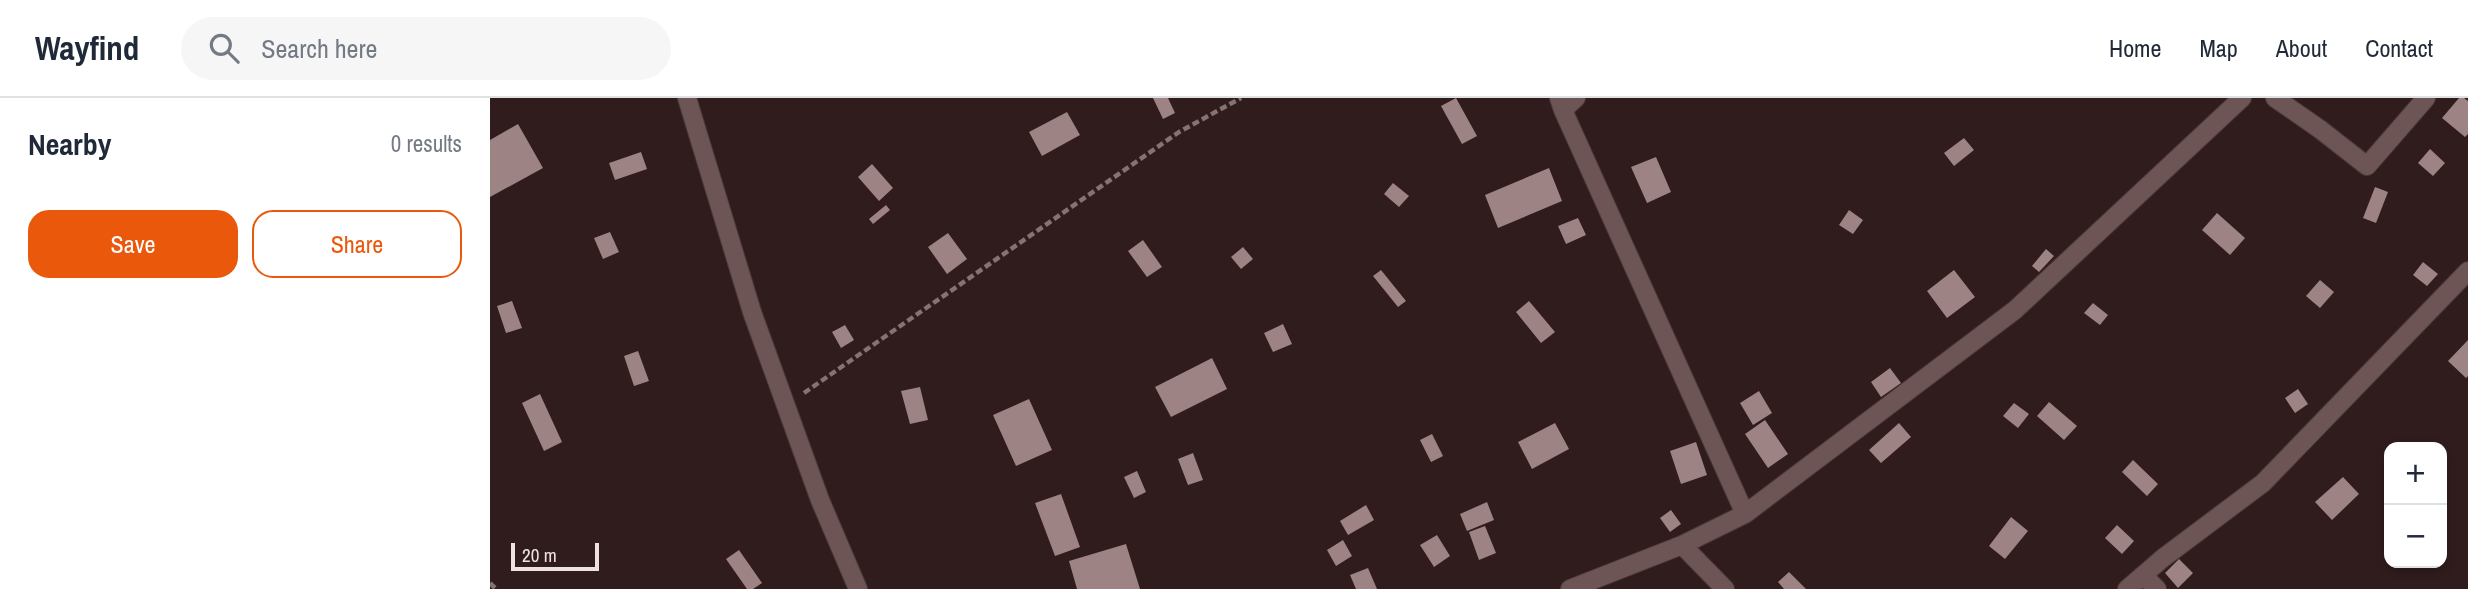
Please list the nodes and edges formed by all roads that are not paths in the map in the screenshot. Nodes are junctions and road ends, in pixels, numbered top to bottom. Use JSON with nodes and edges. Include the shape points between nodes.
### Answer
{"nodes":[{"id":1,"x":687,"y":98,"type":"edge"},
{"id":2,"x":2242,"y":98,"type":"edge"},
{"id":3,"x":2275,"y":98,"type":"edge"},
{"id":4,"x":2426,"y":98,"type":"edge"},
{"id":5,"x":1566,"y":102,"type":"edge"},
{"id":6,"x":2468,"y":271,"type":"edge"},
{"id":7,"x":1745,"y":514,"type":"junction"},
{"id":8,"x":1682,"y":545,"type":"junction"},
{"id":9,"x":2143,"y":575,"type":"junction"},
{"id":10,"x":859,"y":589,"type":"edge"},
{"id":11,"x":1570,"y":589,"type":"edge"},
{"id":12,"x":1726,"y":589,"type":"edge"},
{"id":13,"x":2127,"y":589,"type":"edge"},
{"id":14,"x":2157,"y":589,"type":"edge"}],
"edges":[{"from":1,"to":10,"type":"street","via":[[752,312],[820,500]]},
{"from":2,"to":7,"type":"street","via":[[2015,310]]},
{"from":3,"to":4,"type":"street","via":[[2367,166]]},
{"from":5,"to":7,"type":"street"},
{"from":6,"to":9,"type":"street","via":[[2263,483]]},
{"from":7,"to":8,"type":"street"},
{"from":8,"to":11,"type":"street"},
{"from":8,"to":12,"type":"street"},
{"from":9,"to":13,"type":"street"},
{"from":9,"to":14,"type":"street"}]}
